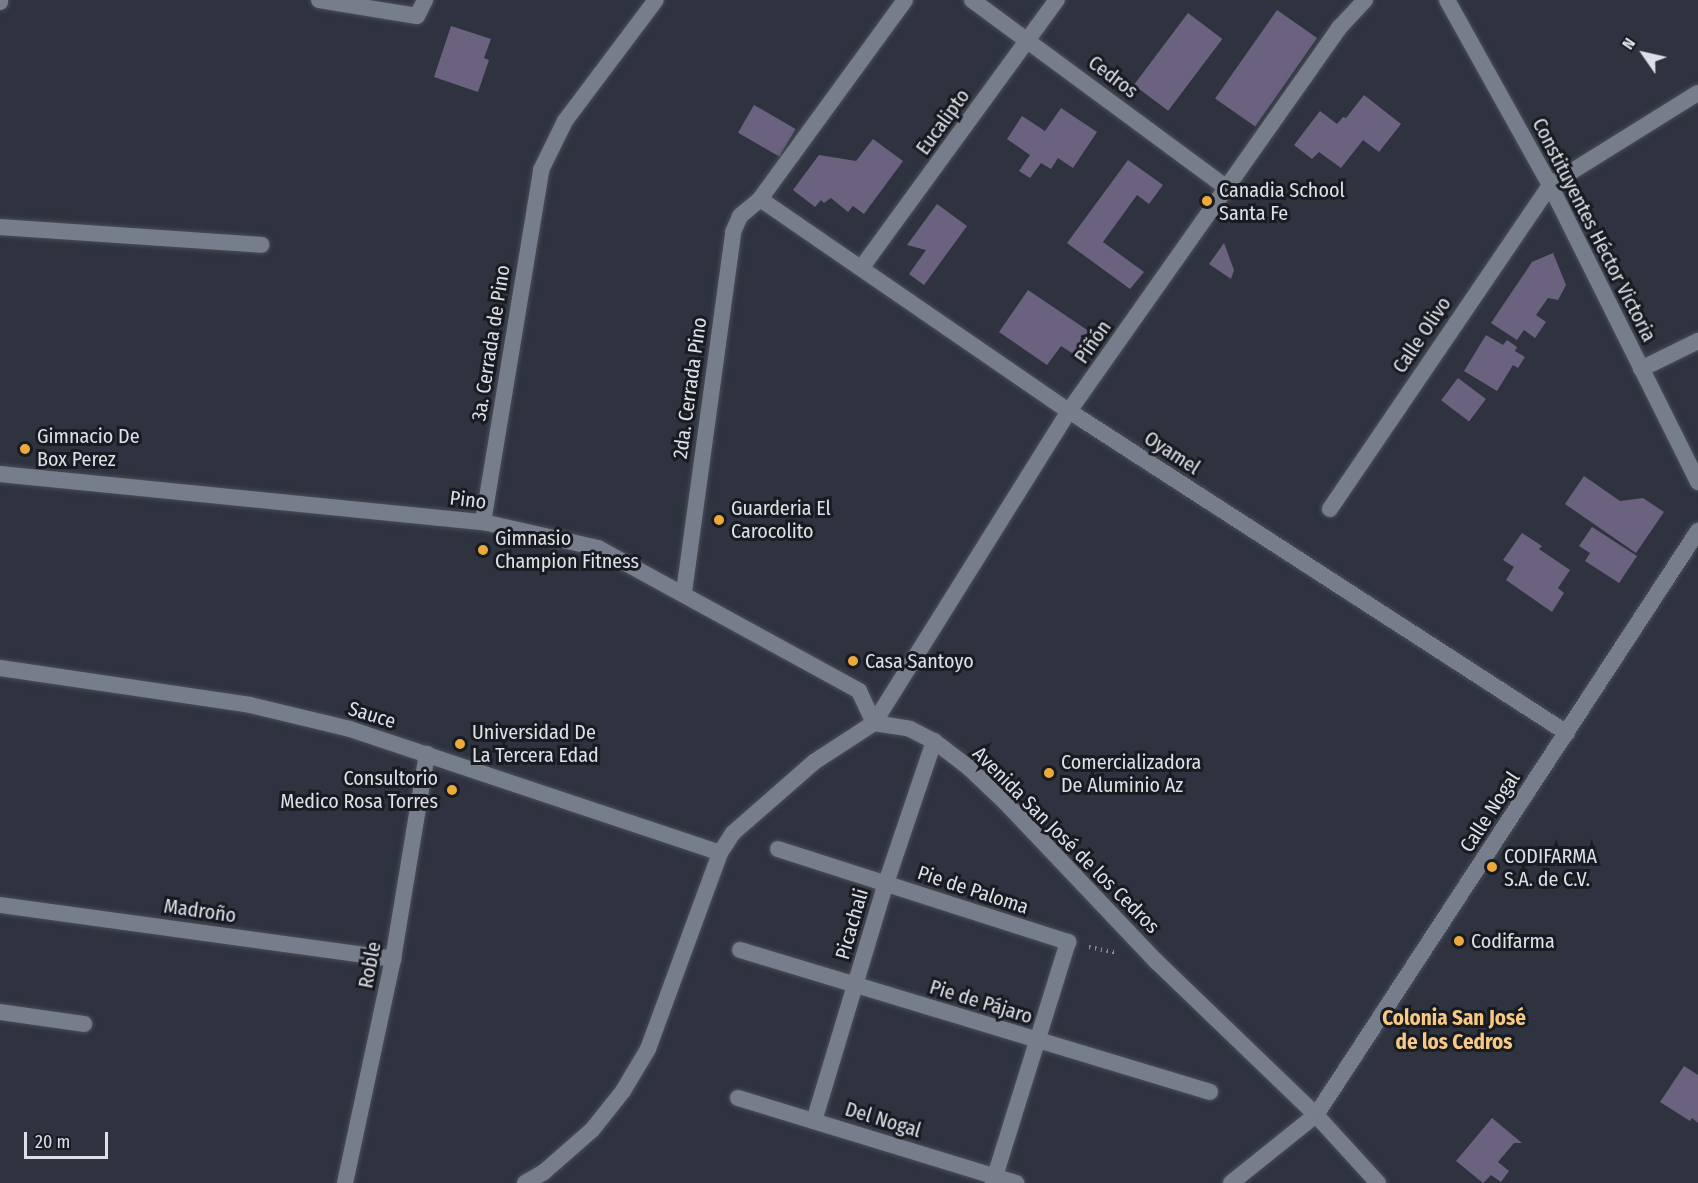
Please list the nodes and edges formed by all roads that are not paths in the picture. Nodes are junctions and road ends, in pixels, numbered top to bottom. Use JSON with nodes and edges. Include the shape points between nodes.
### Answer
{"nodes":[{"id":1,"x":319,"y":0,"type":"edge"},
{"id":2,"x":425,"y":0,"type":"edge"},
{"id":3,"x":656,"y":0,"type":"edge"},
{"id":4,"x":905,"y":0,"type":"edge"},
{"id":5,"x":972,"y":0,"type":"edge"},
{"id":6,"x":1057,"y":0,"type":"edge"},
{"id":7,"x":1365,"y":0,"type":"edge"},
{"id":8,"x":1448,"y":0,"type":"edge"},
{"id":9,"x":1029,"y":40,"type":"junction"},
{"id":10,"x":1698,"y":93,"type":"edge"},
{"id":11,"x":1550,"y":185,"type":"junction"},
{"id":12,"x":1228,"y":189,"type":"junction"},
{"id":13,"x":760,"y":199,"type":"junction"},
{"id":14,"x":0,"y":227,"type":"edge"},
{"id":15,"x":261,"y":245,"type":"dead end"},
{"id":16,"x":862,"y":267,"type":"junction"},
{"id":17,"x":1698,"y":341,"type":"edge"},
{"id":18,"x":1641,"y":369,"type":"junction"},
{"id":19,"x":1069,"y":411,"type":"junction"},
{"id":20,"x":0,"y":474,"type":"edge"},
{"id":21,"x":1698,"y":482,"type":"edge"},
{"id":22,"x":1330,"y":509,"type":"dead end"},
{"id":23,"x":483,"y":522,"type":"junction"},
{"id":24,"x":1698,"y":531,"type":"edge"},
{"id":25,"x":684,"y":592,"type":"junction"},
{"id":26,"x":0,"y":668,"type":"edge"},
{"id":27,"x":874,"y":723,"type":"junction"},
{"id":28,"x":1567,"y":733,"type":"junction"},
{"id":29,"x":934,"y":741,"type":"junction"},
{"id":30,"x":427,"y":754,"type":"junction"},
{"id":31,"x":778,"y":849,"type":"dead end"},
{"id":32,"x":720,"y":853,"type":"junction"},
{"id":33,"x":886,"y":884,"type":"junction"},
{"id":34,"x":0,"y":905,"type":"edge"},
{"id":35,"x":740,"y":950,"type":"dead end"},
{"id":36,"x":393,"y":959,"type":"junction"},
{"id":37,"x":856,"y":986,"type":"junction"},
{"id":38,"x":0,"y":1012,"type":"edge"},
{"id":39,"x":84,"y":1024,"type":"dead end"},
{"id":40,"x":1037,"y":1041,"type":"junction"},
{"id":41,"x":1210,"y":1092,"type":"dead end"},
{"id":42,"x":738,"y":1098,"type":"dead end"},
{"id":43,"x":1316,"y":1115,"type":"junction"},
{"id":44,"x":814,"y":1121,"type":"junction"},
{"id":45,"x":994,"y":1180,"type":"edge"},
{"id":46,"x":345,"y":1183,"type":"edge"},
{"id":47,"x":525,"y":1183,"type":"edge"},
{"id":48,"x":1016,"y":1183,"type":"edge"},
{"id":49,"x":1231,"y":1183,"type":"edge"},
{"id":50,"x":1378,"y":1183,"type":"edge"}],
"edges":[{"from":1,"to":2,"type":"street","via":[[417,16]]},
{"from":3,"to":23,"type":"street","name":"3a. Cerrada de Pino","via":[[565,121],[541,170]]},
{"from":4,"to":13,"type":"street","name":"2da. Cerrada Pino"},
{"from":5,"to":9,"type":"street","name":"Cedros"},
{"from":6,"to":9,"type":"street","name":"Eucalipto"},
{"from":7,"to":12,"type":"street","name":"Piñón","via":[[1339,28]]},
{"from":8,"to":11,"type":"street","name":"Constituyentes Héctor Victoria"},
{"from":9,"to":12,"type":"street","name":"Cedros"},
{"from":9,"to":16,"type":"street","name":"Eucalipto"},
{"from":10,"to":11,"type":"street"},
{"from":11,"to":18,"type":"street","name":"Constituyentes Héctor Victoria"},
{"from":11,"to":22,"type":"street","name":"Calle Olivo"},
{"from":12,"to":19,"type":"street","name":"Piñón"},
{"from":13,"to":16,"type":"street","name":"Oyamel"},
{"from":13,"to":25,"type":"street","name":"2da. Cerrada Pino","via":[[740,216],[733,232]]},
{"from":14,"to":15,"type":"street"},
{"from":16,"to":19,"type":"street","name":"Oyamel"},
{"from":17,"to":18,"type":"street"},
{"from":18,"to":21,"type":"street","name":"Constituyentes Héctor Victoria"},
{"from":19,"to":27,"type":"street","name":"Piñón"},
{"from":19,"to":28,"type":"street","name":"Oyamel"},
{"from":20,"to":23,"type":"street","name":"Pino"},
{"from":23,"to":25,"type":"street","name":"Pino","via":[[598,548]]},
{"from":24,"to":28,"type":"street","name":"Calle Nogal"},
{"from":25,"to":27,"type":"street","name":"Pino","via":[[859,690]]},
{"from":26,"to":30,"type":"street","name":"Sauce","via":[[250,705],[350,729]]},
{"from":27,"to":29,"type":"street","name":"Avenida San José de los Cedros","via":[[910,729]]},
{"from":27,"to":32,"type":"street","via":[[814,762],[733,833]]},
{"from":28,"to":43,"type":"street","name":"Calle Nogal"},
{"from":29,"to":33,"type":"street","name":"Picachali"},
{"from":29,"to":43,"type":"street","name":"Avenida San José de los Cedros","via":[[1006,803],[1157,962]]},
{"from":30,"to":32,"type":"street","name":"Sauce"},
{"from":30,"to":36,"type":"street","name":"Roble"},
{"from":31,"to":33,"type":"street","name":"Pie de Paloma"},
{"from":32,"to":47,"type":"street","via":[[648,1048],[623,1091],[592,1130],[544,1172]]},
{"from":33,"to":37,"type":"street","name":"Picachali"},
{"from":33,"to":40,"type":"street","name":"Pie de Paloma","via":[[1068,942]]},
{"from":34,"to":36,"type":"street","name":"Madroño"},
{"from":35,"to":37,"type":"street","name":"Pie de Pájaro"},
{"from":36,"to":46,"type":"street","name":"Roble"},
{"from":37,"to":40,"type":"street","name":"Pie de Pájaro"},
{"from":37,"to":44,"type":"street","name":"Picachali"},
{"from":38,"to":39,"type":"street"},
{"from":40,"to":41,"type":"street","name":"Pie de Pájaro"},
{"from":40,"to":45,"type":"street"},
{"from":42,"to":44,"type":"street","name":"Del Nogal"},
{"from":43,"to":49,"type":"street","name":"Calle Nogal"},
{"from":43,"to":50,"type":"street","name":"Avenida San José de los Cedros"},
{"from":44,"to":45,"type":"street","name":"Del Nogal"},
{"from":45,"to":48,"type":"street","name":"Del Nogal"}]}
